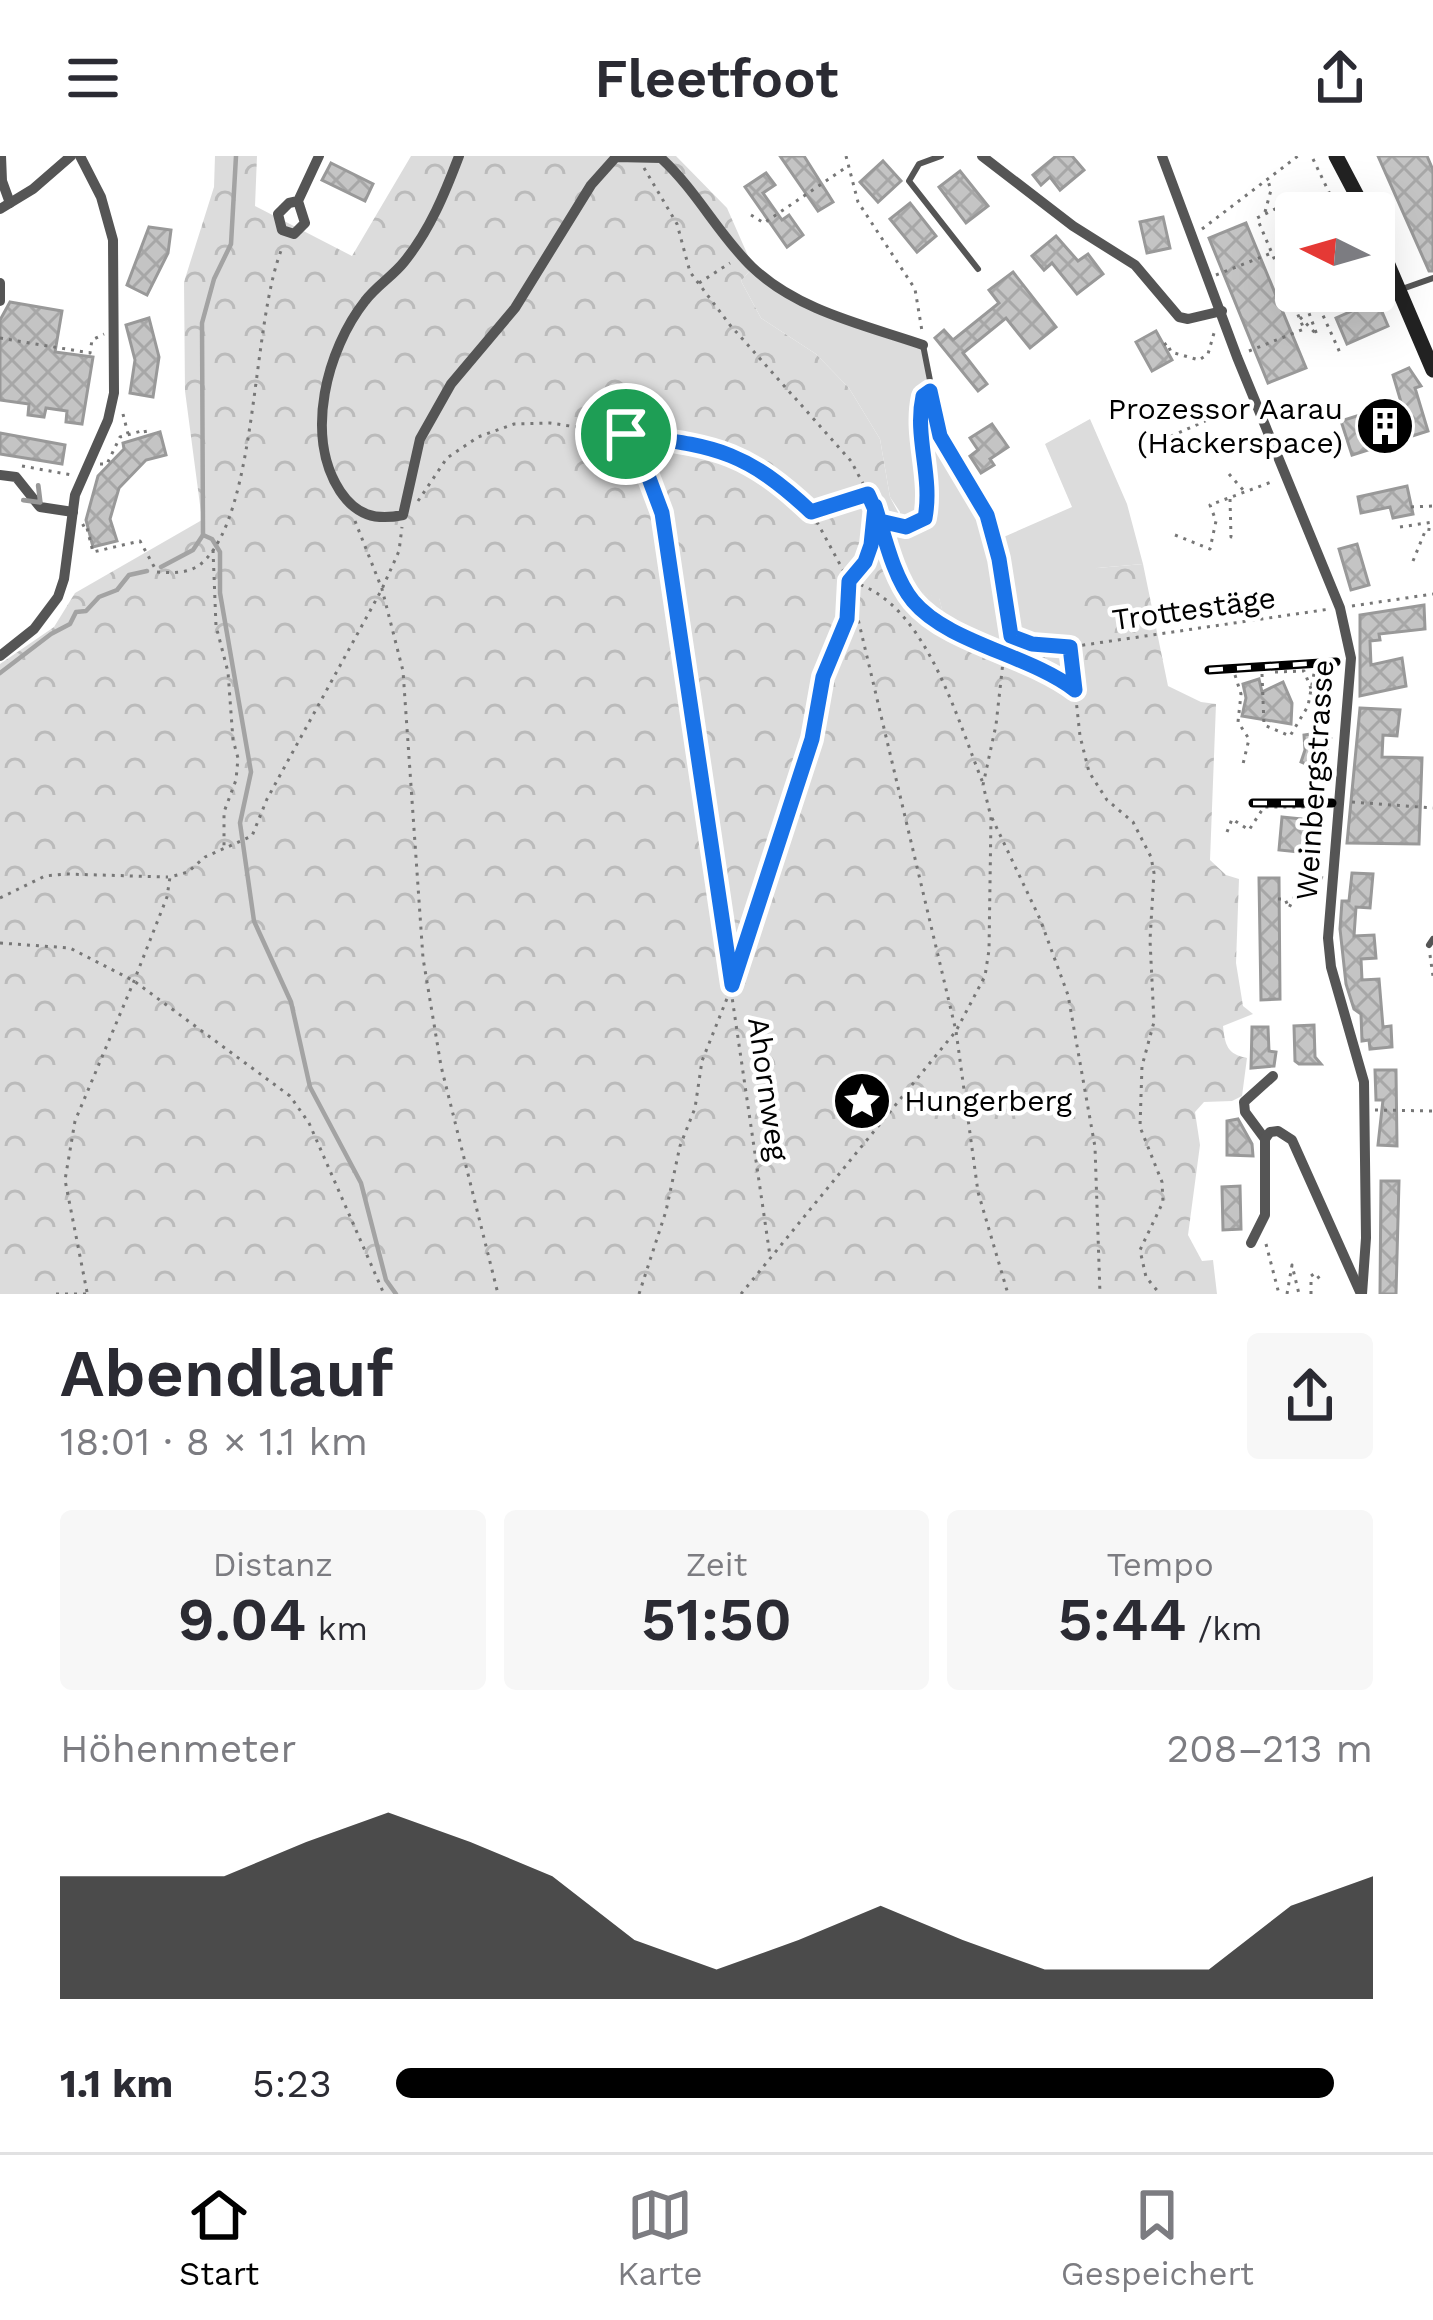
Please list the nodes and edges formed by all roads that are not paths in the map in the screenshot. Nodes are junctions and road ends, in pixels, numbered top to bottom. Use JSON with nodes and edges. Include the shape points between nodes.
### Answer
{"nodes":[{"id":1,"x":1,"y":156,"type":"edge"},
{"id":2,"x":70,"y":156,"type":"edge"},
{"id":3,"x":80,"y":156,"type":"edge"},
{"id":4,"x":319,"y":156,"type":"edge"},
{"id":5,"x":459,"y":156,"type":"edge"},
{"id":6,"x":639,"y":156,"type":"edge"},
{"id":7,"x":941,"y":156,"type":"edge"},
{"id":8,"x":982,"y":156,"type":"edge"},
{"id":9,"x":1162,"y":156,"type":"edge"},
{"id":10,"x":1336,"y":156,"type":"edge"},
{"id":11,"x":1355,"y":192,"type":"edge"},
{"id":12,"x":298,"y":200,"type":"junction"},
{"id":13,"x":5,"y":206,"type":"edge"},
{"id":14,"x":978,"y":269,"type":"dead end"},
{"id":15,"x":1433,"y":278,"type":"edge"},
{"id":16,"x":1395,"y":281,"type":"edge"},
{"id":17,"x":0,"y":283,"type":"edge"},
{"id":18,"x":1399,"y":290,"type":"junction"},
{"id":19,"x":0,"y":301,"type":"edge"},
{"id":20,"x":1217,"y":312,"type":"junction"},
{"id":21,"x":923,"y":345,"type":"joint"},
{"id":22,"x":1433,"y":370,"type":"edge"},
{"id":23,"x":0,"y":475,"type":"edge"},
{"id":24,"x":73,"y":512,"type":"junction"},
{"id":25,"x":1011,"y":636,"type":"road end"},
{"id":26,"x":0,"y":656,"type":"edge"},
{"id":27,"x":1273,"y":1076,"type":"dead end"},
{"id":28,"x":1265,"y":1138,"type":"junction"},
{"id":29,"x":1254,"y":1239,"type":"road end"},
{"id":30,"x":1362,"y":1294,"type":"edge"}],
"edges":[{"from":1,"to":13,"type":"street"},
{"from":2,"to":13,"type":"street"},
{"from":3,"to":24,"type":"street","via":[[113,240],[114,329],[110,410]]},
{"from":4,"to":12,"type":"street"},
{"from":5,"to":6,"type":"street","via":[[405,261],[364,302],[324,392],[334,482],[368,516],[403,515],[420,439],[451,384],[515,308],[591,185],[616,157]]},
{"from":6,"to":21,"type":"street","via":[[661,158],[676,172],[770,283]]},
{"from":7,"to":14,"type":"lane","via":[[919,164],[909,181]]},
{"from":8,"to":20,"type":"street","via":[[1135,265],[1179,317]]},
{"from":9,"to":20,"type":"street","name":"Weinbergstrasse"},
{"from":10,"to":11,"type":"main road"},
{"from":12,"to":12,"type":"street","via":[[305,223],[288,233],[278,214]]},
{"from":15,"to":18,"type":"lane"},
{"from":16,"to":18,"type":"main road"},
{"from":17,"to":19,"type":"street"},
{"from":18,"to":22,"type":"main road"},
{"from":20,"to":30,"type":"street","name":"Weinbergstrasse","via":[[1340,608],[1350,666],[1331,967],[1364,1082]]},
{"from":21,"to":25,"type":"lane","via":[[940,436],[987,515]]},
{"from":23,"to":24,"type":"street","one_way":true,"via":[[16,477],[40,507]]},
{"from":24,"to":26,"type":"street","via":[[58,597]]},
{"from":27,"to":28,"type":"street","via":[[1244,1102]]},
{"from":28,"to":29,"type":"street","via":[[1265,1215]]},
{"from":28,"to":30,"type":"street","name":"Weinbergstrasse","via":[[1278,1131],[1292,1140]]}]}
